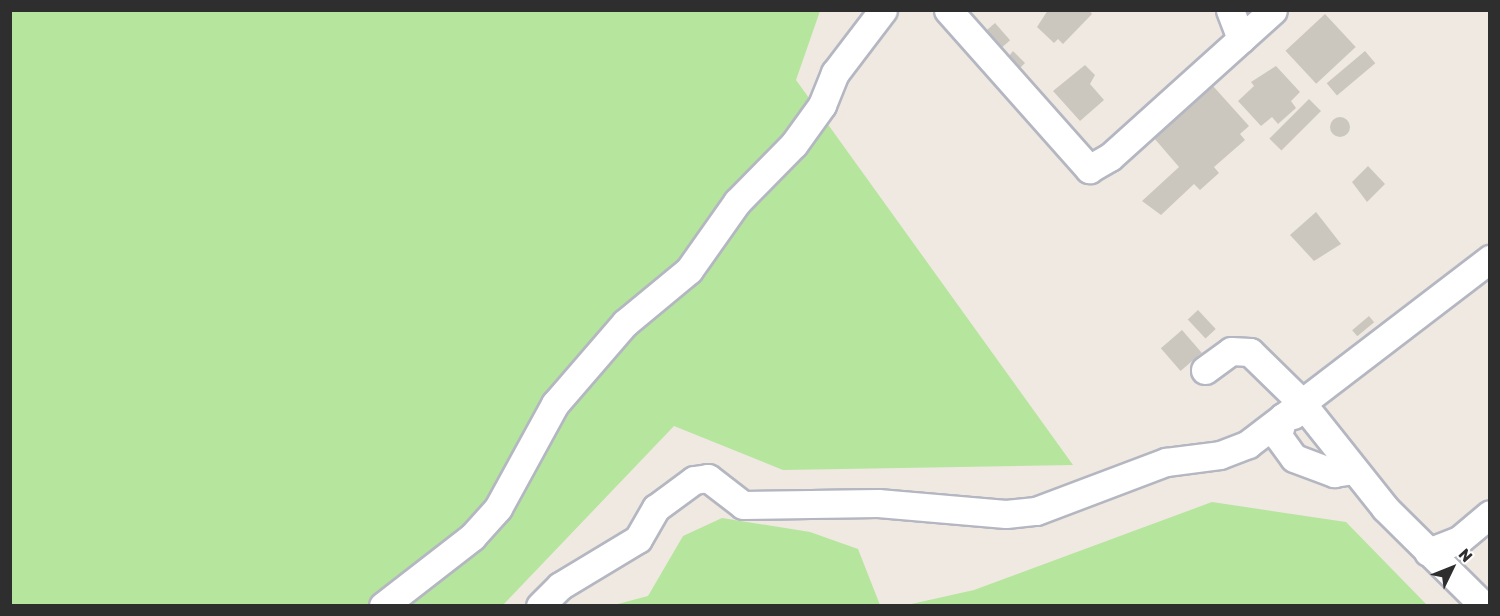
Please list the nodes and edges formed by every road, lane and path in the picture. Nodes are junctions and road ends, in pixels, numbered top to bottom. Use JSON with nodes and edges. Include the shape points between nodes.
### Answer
{"nodes":[{"id":1,"x":883,"y":10,"type":"edge"},
{"id":2,"x":948,"y":10,"type":"edge"},
{"id":3,"x":1230,"y":10,"type":"edge"},
{"id":4,"x":1273,"y":10,"type":"edge"},
{"id":5,"x":1241,"y":39,"type":"junction"},
{"id":6,"x":1490,"y":260,"type":"edge"},
{"id":7,"x":1205,"y":370,"type":"dead end"},
{"id":8,"x":1300,"y":413,"type":"junction"},
{"id":9,"x":1352,"y":470,"type":"junction"},
{"id":10,"x":1490,"y":514,"type":"edge"},
{"id":11,"x":1428,"y":552,"type":"junction"},
{"id":12,"x":383,"y":606,"type":"edge"},
{"id":13,"x":540,"y":606,"type":"edge"},
{"id":14,"x":1484,"y":606,"type":"edge"}],
"edges":[{"from":1,"to":12,"type":"street","via":[[836,73],[822,105],[794,144],[737,202],[689,270],[625,323],[555,404],[498,508],[472,537]]},
{"from":2,"to":5,"type":"street","via":[[1089,169],[1110,157]]},
{"from":3,"to":5,"type":"street"},
{"from":4,"to":5,"type":"street"},
{"from":6,"to":8,"type":"street"},
{"from":7,"to":8,"type":"street","via":[[1231,351],[1250,352]]},
{"from":8,"to":9,"type":"street"},
{"from":8,"to":9,"type":"street","via":[[1278,436],[1294,458],[1334,473]]},
{"from":8,"to":13,"type":"street","via":[[1248,444],[1220,455],[1125,474],[1036,511],[1006,514],[878,503],[743,505],[708,478],[694,480],[656,508],[638,539],[560,586]]},
{"from":9,"to":11,"type":"street"},
{"from":10,"to":11,"type":"street","via":[[1459,540]]},
{"from":11,"to":14,"type":"street"}]}
